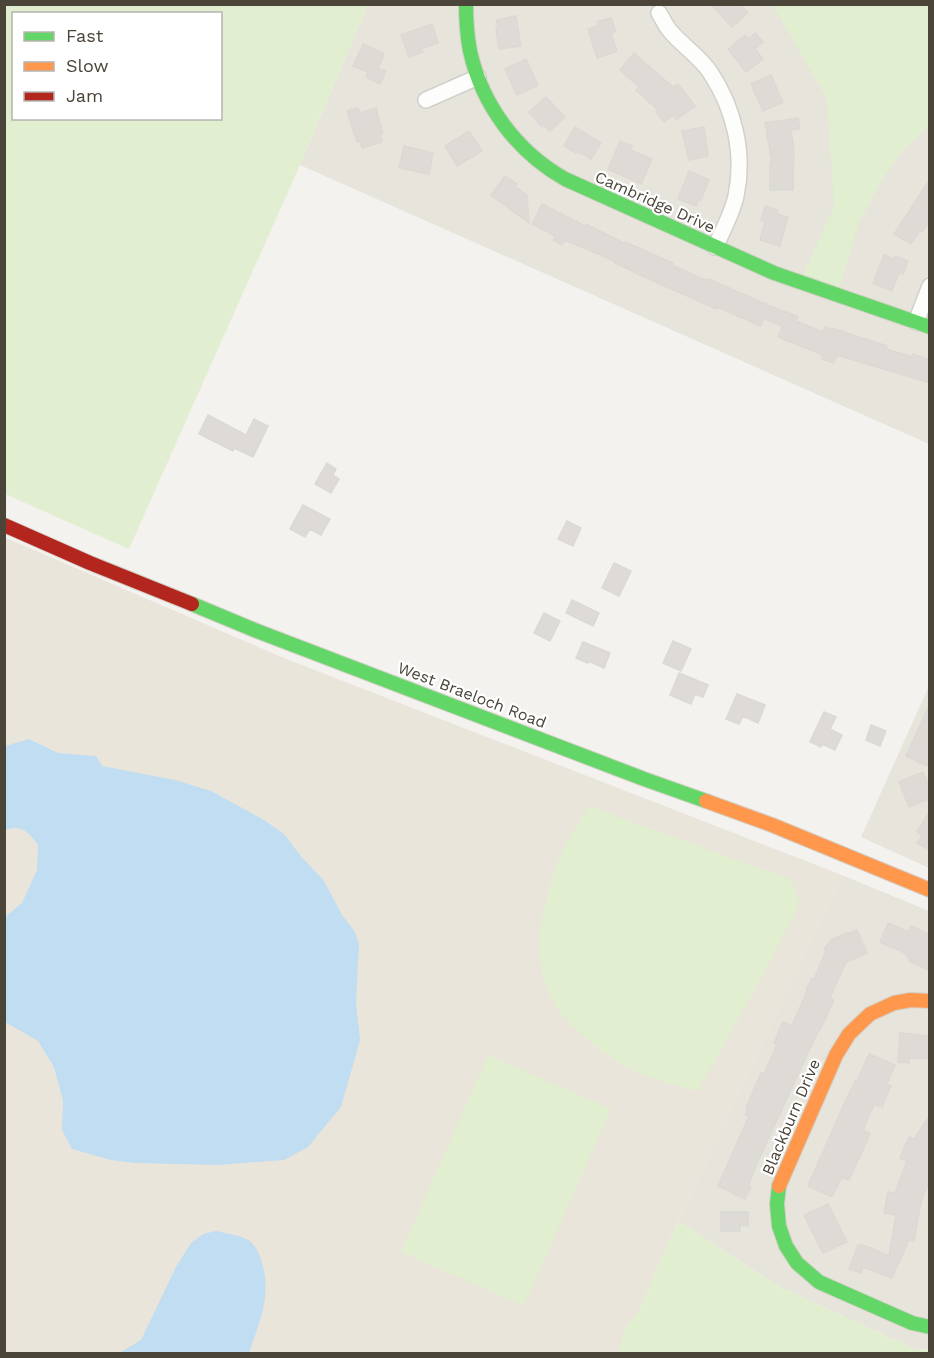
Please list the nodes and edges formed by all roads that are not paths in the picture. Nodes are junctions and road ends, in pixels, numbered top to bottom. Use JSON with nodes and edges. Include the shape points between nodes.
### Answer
{"nodes":[{"id":1,"x":466,"y":4,"type":"edge"},
{"id":2,"x":659,"y":13,"type":"dead end"},
{"id":3,"x":478,"y":77,"type":"junction"},
{"id":4,"x":426,"y":100,"type":"dead end"},
{"id":5,"x":715,"y":247,"type":"junction"},
{"id":6,"x":930,"y":286,"type":"edge"},
{"id":7,"x":923,"y":325,"type":"edge"},
{"id":8,"x":4,"y":525,"type":"edge"},
{"id":9,"x":930,"y":890,"type":"edge"},
{"id":10,"x":930,"y":1001,"type":"edge"},
{"id":11,"x":930,"y":1327,"type":"edge"}],
"edges":[{"from":1,"to":3,"type":"street","name":"Cambridge Drive","via":[[465,25]]},
{"from":2,"to":5,"type":"street","via":[[670,31],[709,70],[733,121],[739,169],[736,196]]},
{"from":3,"to":4,"type":"street"},
{"from":3,"to":5,"type":"street","name":"Cambridge Drive","via":[[499,119],[543,166]]},
{"from":5,"to":7,"type":"street","name":"Cambridge Drive","via":[[774,273]]},
{"from":6,"to":7,"type":"street"},
{"from":8,"to":9,"type":"street","name":"West Braeloch Road","via":[[257,631],[772,825]]},
{"from":10,"to":11,"type":"street","name":"Blackburn Drive","via":[[894,1004],[870,1014],[849,1034],[779,1185],[777,1204],[786,1246],[797,1263],[819,1282],[912,1323]]}]}
